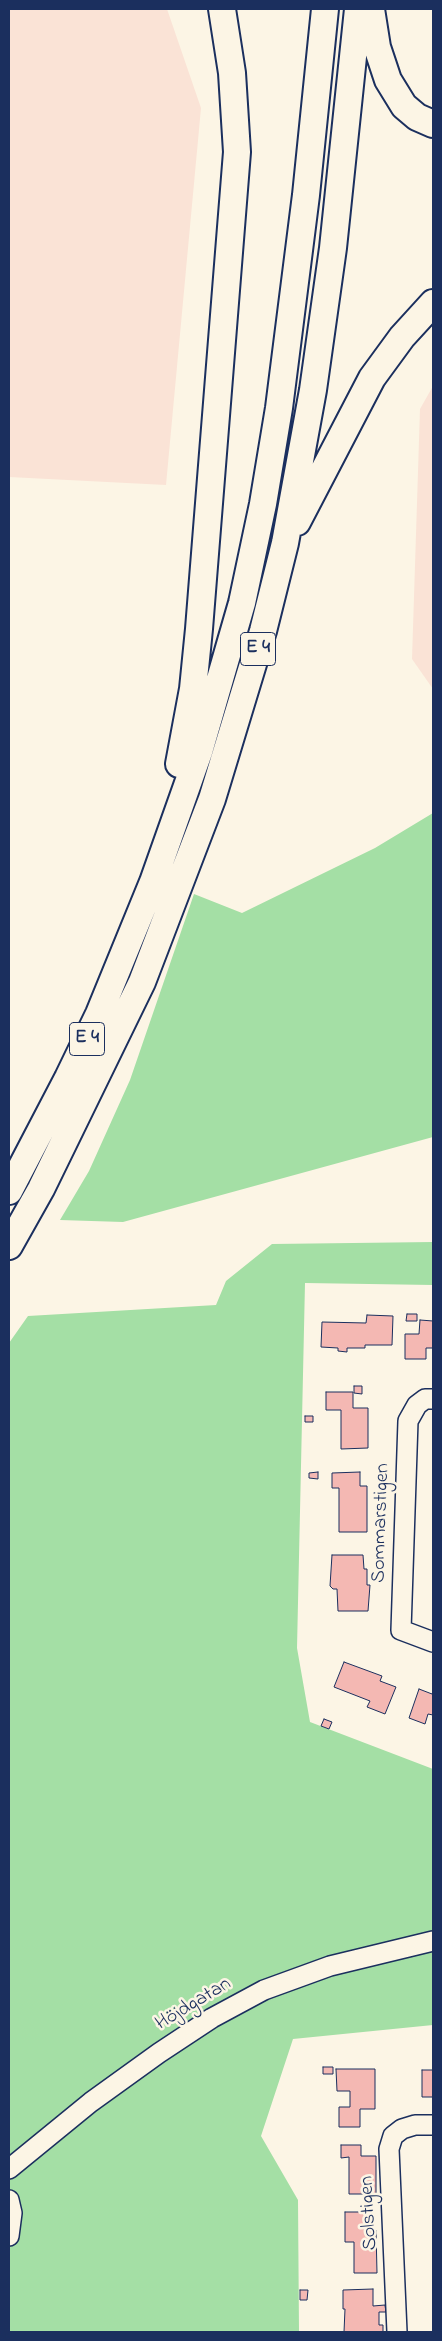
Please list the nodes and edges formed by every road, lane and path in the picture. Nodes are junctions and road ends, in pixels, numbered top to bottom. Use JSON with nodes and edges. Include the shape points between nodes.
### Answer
{"nodes":[{"id":1,"x":222,"y":9,"type":"edge"},
{"id":2,"x":325,"y":9,"type":"edge"},
{"id":3,"x":358,"y":9,"type":"edge"},
{"id":4,"x":371,"y":9,"type":"edge"},
{"id":5,"x":433,"y":124,"type":"edge"},
{"id":6,"x":433,"y":303,"type":"edge"},
{"id":7,"x":285,"y":543,"type":"junction"},
{"id":8,"x":153,"y":882,"type":"junction"},
{"id":9,"x":9,"y":1191,"type":"edge"},
{"id":10,"x":9,"y":1246,"type":"edge"},
{"id":11,"x":433,"y":1399,"type":"edge"},
{"id":12,"x":433,"y":1642,"type":"edge"},
{"id":13,"x":433,"y":1941,"type":"edge"},
{"id":14,"x":433,"y":2125,"type":"edge"},
{"id":15,"x":9,"y":2169,"type":"edge"},
{"id":16,"x":9,"y":2200,"type":"edge"},
{"id":17,"x":9,"y":2236,"type":"edge"},
{"id":18,"x":398,"y":2332,"type":"edge"}],
"edges":[{"from":1,"to":8,"type":"highway","via":[[228,41],[237,152],[227,287],[193,689]]},
{"from":2,"to":8,"type":"highway","number":"E 4","via":[[294,292],[263,504],[242,603],[218,689]]},
{"from":3,"to":7,"type":"highway","number":"E 4","via":[[322,327]]},
{"from":4,"to":5,"type":"highway","via":[[377,48],[388,80],[404,106]]},
{"from":6,"to":7,"type":"highway","via":[[402,337],[372,378]]},
{"from":7,"to":10,"type":"highway","number":"E 4","via":[[237,719],[177,894],[142,982],[88,1097]]},
{"from":8,"to":9,"type":"highway","number":"E 4","via":[[91,1030]]},
{"from":11,"to":12,"type":"street","name":"Sommarstigen","via":[[425,1399],[418,1405],[408,1421],[401,1630]]},
{"from":13,"to":15,"type":"street","name":"Höjdgatan","via":[[330,1966],[264,1990],[212,2018],[159,2053],[91,2102]]},
{"from":14,"to":18,"type":"street","name":"Solstigen","via":[[402,2129],[393,2136],[389,2149]]},
{"from":16,"to":17,"type":"street","via":[[12,2213]]}]}
